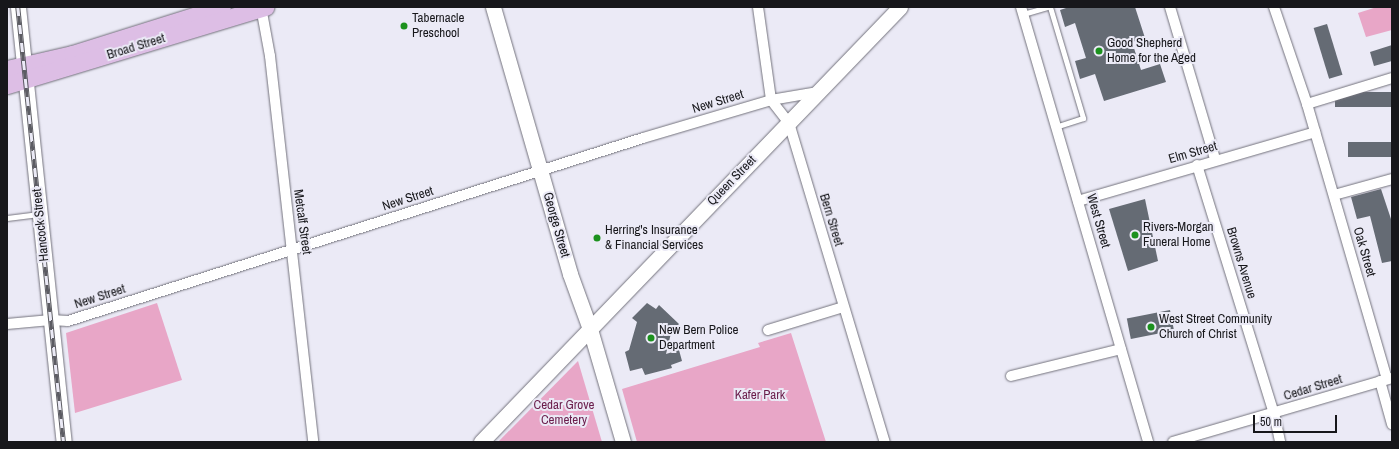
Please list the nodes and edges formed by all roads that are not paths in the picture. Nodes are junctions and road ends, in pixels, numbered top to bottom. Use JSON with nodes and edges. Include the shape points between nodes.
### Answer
{"nodes":[{"id":1,"x":18,"y":7,"type":"edge"},
{"id":2,"x":222,"y":7,"type":"edge"},
{"id":3,"x":262,"y":7,"type":"edge"},
{"id":4,"x":493,"y":7,"type":"edge"},
{"id":5,"x":758,"y":7,"type":"edge"},
{"id":6,"x":900,"y":7,"type":"edge"},
{"id":7,"x":1047,"y":7,"type":"edge"},
{"id":8,"x":1050,"y":7,"type":"edge"},
{"id":9,"x":1170,"y":7,"type":"edge"},
{"id":10,"x":1274,"y":7,"type":"edge"},
{"id":11,"x":1022,"y":10,"type":"edge"},
{"id":12,"x":7,"y":69,"type":"edge"},
{"id":13,"x":25,"y":74,"type":"junction"},
{"id":14,"x":7,"y":75,"type":"edge"},
{"id":15,"x":1392,"y":78,"type":"edge"},
{"id":16,"x":7,"y":86,"type":"edge"},
{"id":17,"x":818,"y":92,"type":"junction"},
{"id":18,"x":771,"y":100,"type":"junction"},
{"id":19,"x":1307,"y":104,"type":"junction"},
{"id":20,"x":789,"y":123,"type":"junction"},
{"id":21,"x":1056,"y":127,"type":"junction"},
{"id":22,"x":1315,"y":132,"type":"junction"},
{"id":23,"x":1215,"y":159,"type":"junction"},
{"id":24,"x":1197,"y":165,"type":"junction"},
{"id":25,"x":541,"y":171,"type":"junction"},
{"id":26,"x":1392,"y":180,"type":"edge"},
{"id":27,"x":1334,"y":195,"type":"junction"},
{"id":28,"x":1078,"y":200,"type":"junction"},
{"id":29,"x":40,"y":214,"type":"junction"},
{"id":30,"x":7,"y":218,"type":"edge"},
{"id":31,"x":293,"y":250,"type":"junction"},
{"id":32,"x":842,"y":308,"type":"junction"},
{"id":33,"x":51,"y":320,"type":"junction"},
{"id":34,"x":7,"y":324,"type":"edge"},
{"id":35,"x":590,"y":329,"type":"junction"},
{"id":36,"x":768,"y":330,"type":"dead end"},
{"id":37,"x":1121,"y":350,"type":"junction"},
{"id":38,"x":1011,"y":376,"type":"dead end"},
{"id":39,"x":1387,"y":379,"type":"edge"},
{"id":40,"x":1274,"y":413,"type":"junction"},
{"id":41,"x":1392,"y":424,"type":"edge"},
{"id":42,"x":64,"y":442,"type":"edge"},
{"id":43,"x":313,"y":442,"type":"edge"},
{"id":44,"x":481,"y":442,"type":"edge"},
{"id":45,"x":623,"y":442,"type":"edge"},
{"id":46,"x":885,"y":442,"type":"edge"},
{"id":47,"x":1148,"y":442,"type":"edge"},
{"id":48,"x":1173,"y":442,"type":"edge"},
{"id":49,"x":1280,"y":442,"type":"edge"}],
"edges":[{"from":1,"to":13,"type":"street","name":"Hancock Street"},
{"from":2,"to":13,"type":"main road","name":"Broad Street","via":[[87,49],[66,63],[31,75]]},
{"from":3,"to":13,"type":"main road","name":"Broad Street"},
{"from":3,"to":31,"type":"street","name":"Metcalf Street"},
{"from":4,"to":25,"type":"street","name":"George Street"},
{"from":5,"to":18,"type":"street"},
{"from":6,"to":17,"type":"street","name":"Queen Street"},
{"from":7,"to":11,"type":"lane"},
{"from":8,"to":21,"type":"lane","via":[[1083,118]]},
{"from":9,"to":23,"type":"street"},
{"from":10,"to":19,"type":"street","name":"Oak Street"},
{"from":11,"to":21,"type":"street","name":"West Street"},
{"from":12,"to":13,"type":"main road","name":"Broad Street"},
{"from":13,"to":14,"type":"main road","via":[[19,72]]},
{"from":13,"to":16,"type":"main road","name":"Broad Street"},
{"from":13,"to":29,"type":"street","name":"Hancock Street"},
{"from":15,"to":19,"type":"street"},
{"from":17,"to":18,"type":"street","name":"New Street"},
{"from":17,"to":20,"type":"street","name":"Queen Street"},
{"from":18,"to":20,"type":"street","name":"Bern Street"},
{"from":18,"to":25,"type":"street","name":"New Street"},
{"from":19,"to":22,"type":"street","name":"Oak Street"},
{"from":20,"to":32,"type":"street","name":"Bern Street"},
{"from":20,"to":35,"type":"street","name":"Queen Street"},
{"from":21,"to":28,"type":"street","name":"West Street"},
{"from":22,"to":23,"type":"street","name":"Elm Street"},
{"from":22,"to":27,"type":"street","name":"Oak Street"},
{"from":23,"to":24,"type":"street","name":"Elm Street"},
{"from":24,"to":28,"type":"street","name":"Elm Street"},
{"from":24,"to":40,"type":"street","name":"Browns Avenue"},
{"from":25,"to":31,"type":"street","name":"New Street"},
{"from":25,"to":35,"type":"street","name":"George Street","via":[[570,274]]},
{"from":26,"to":27,"type":"street"},
{"from":27,"to":39,"type":"street","name":"Oak Street"},
{"from":28,"to":37,"type":"street","name":"West Street"},
{"from":29,"to":30,"type":"lane"},
{"from":29,"to":33,"type":"street","name":"Hancock Street"},
{"from":31,"to":33,"type":"street","name":"New Street","via":[[68,321]]},
{"from":31,"to":43,"type":"street","name":"Metcalf Street"},
{"from":32,"to":36,"type":"street"},
{"from":32,"to":46,"type":"street","name":"Bern Street"},
{"from":33,"to":34,"type":"street","name":"New Street"},
{"from":33,"to":42,"type":"street","name":"Hancock Street"},
{"from":35,"to":44,"type":"street","name":"Queen Street"},
{"from":35,"to":45,"type":"street","name":"George Street"},
{"from":37,"to":38,"type":"street"},
{"from":37,"to":47,"type":"street","name":"West Street"},
{"from":39,"to":40,"type":"street","name":"Cedar Street"},
{"from":39,"to":41,"type":"street","name":"Oak Street"},
{"from":40,"to":48,"type":"street","name":"Cedar Street"},
{"from":40,"to":49,"type":"street","name":"Browns Avenue"}]}
